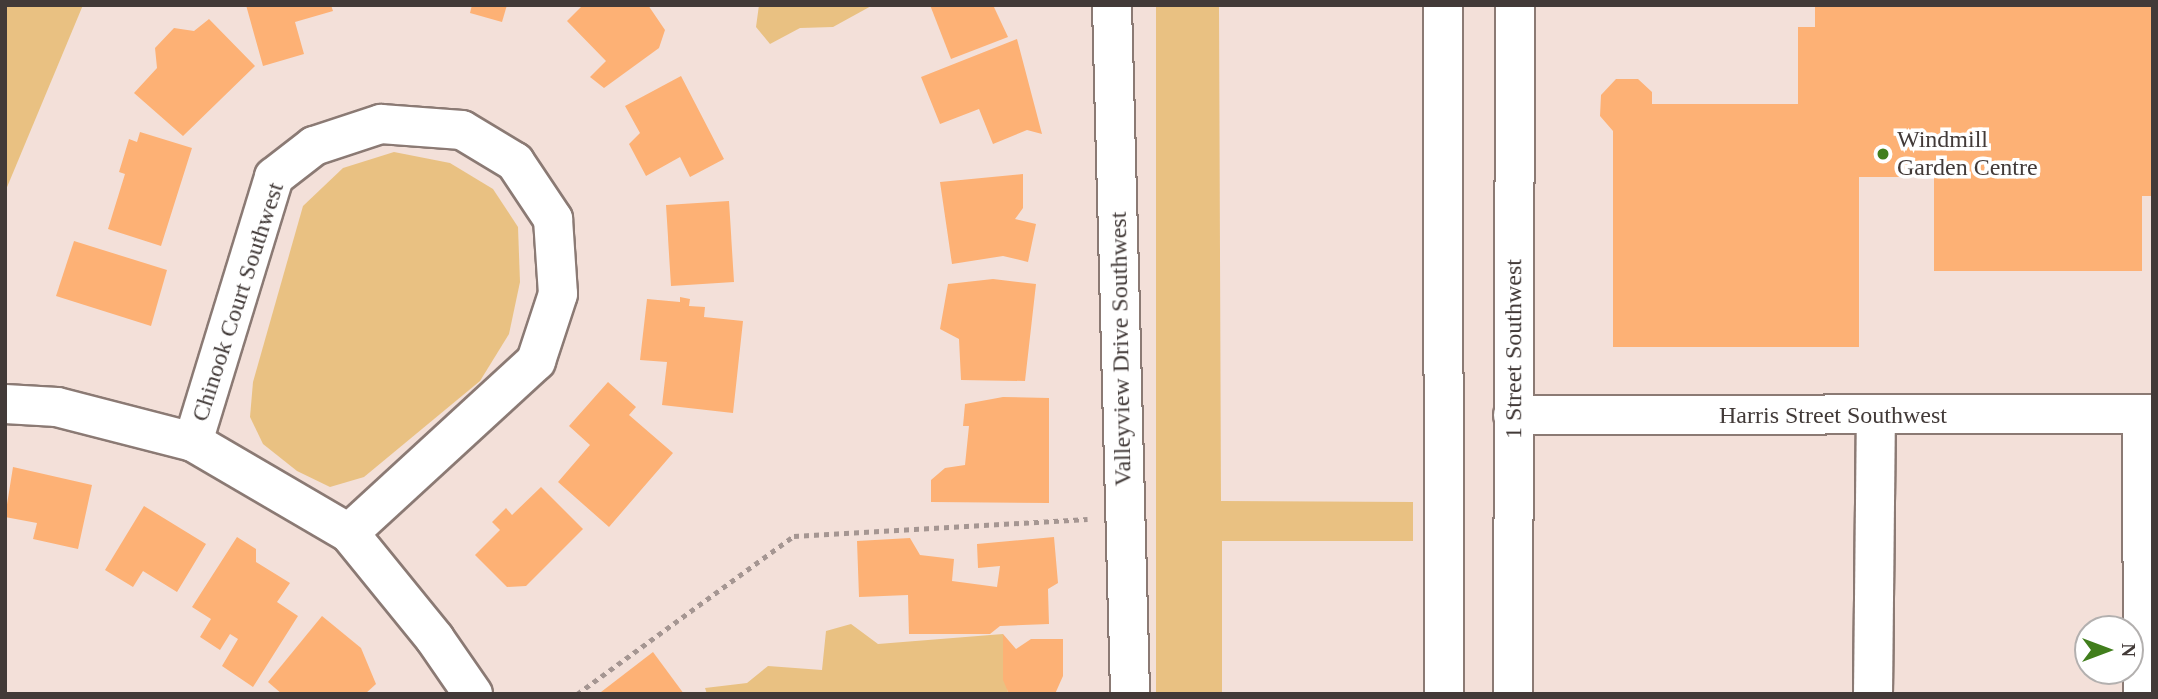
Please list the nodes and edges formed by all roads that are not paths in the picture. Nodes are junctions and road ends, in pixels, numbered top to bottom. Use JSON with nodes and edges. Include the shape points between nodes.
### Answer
{"nodes":[{"id":1,"x":1112,"y":5,"type":"edge"},
{"id":2,"x":1443,"y":5,"type":"edge"},
{"id":3,"x":1515,"y":5,"type":"edge"},
{"id":4,"x":5,"y":404,"type":"edge"},
{"id":5,"x":2147,"y":414,"type":"edge"},
{"id":6,"x":1513,"y":415,"type":"junction"},
{"id":7,"x":1876,"y":417,"type":"junction"},
{"id":8,"x":193,"y":442,"type":"junction"},
{"id":9,"x":349,"y":533,"type":"junction"},
{"id":10,"x":473,"y":694,"type":"edge"},
{"id":11,"x":1130,"y":694,"type":"edge"},
{"id":12,"x":1444,"y":694,"type":"edge"},
{"id":13,"x":1513,"y":694,"type":"edge"},
{"id":14,"x":1873,"y":694,"type":"edge"},
{"id":15,"x":2143,"y":694,"type":"edge"}],
"edges":[{"from":1,"to":11,"type":"street","name":"Valleyview Drive Southwest"},
{"from":2,"to":12,"type":"street"},
{"from":3,"to":6,"type":"street","name":"1 Street Southwest"},
{"from":4,"to":8,"type":"street","via":[[57,407]]},
{"from":5,"to":7,"type":"street","name":"Harris Street Southwest"},
{"from":5,"to":15,"type":"street"},
{"from":6,"to":7,"type":"street","name":"Harris Street Southwest"},
{"from":6,"to":13,"type":"street","name":"1 Street Southwest"},
{"from":7,"to":14,"type":"street"},
{"from":8,"to":9,"type":"street"},
{"from":8,"to":9,"type":"street","name":"Chinook Court Southwest","via":[[274,177],[314,146],[381,124],[462,130],[515,162],[553,219],[558,294],[536,361]]},
{"from":9,"to":10,"type":"street"}]}
